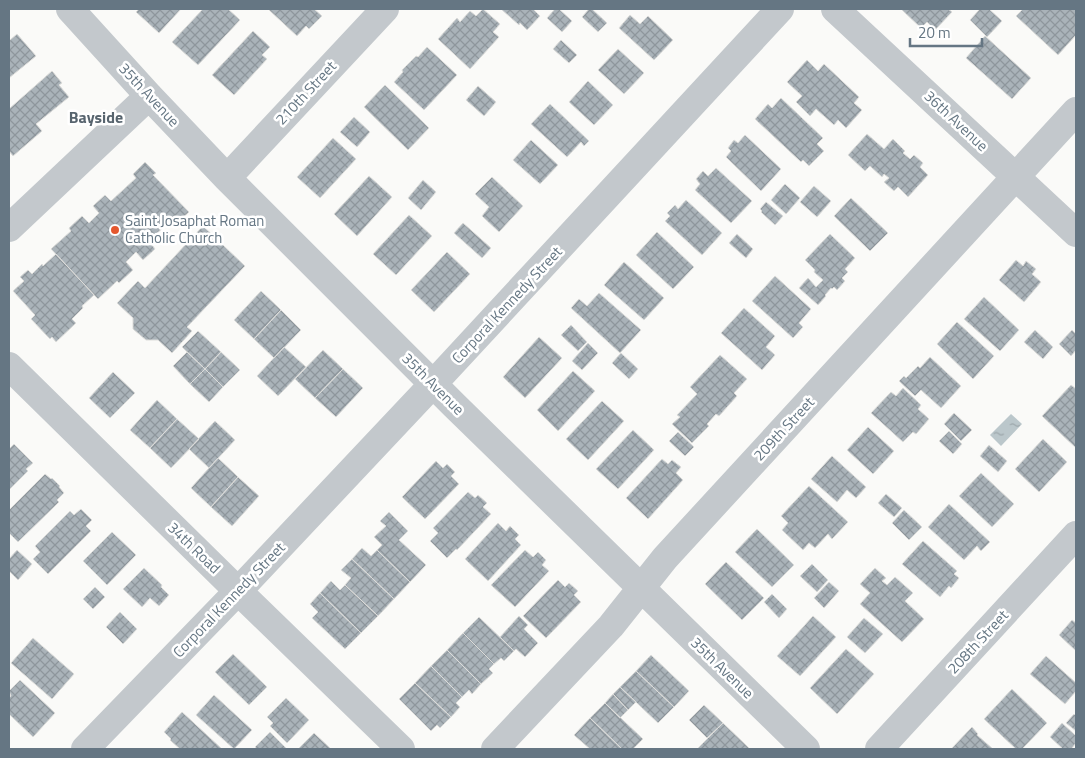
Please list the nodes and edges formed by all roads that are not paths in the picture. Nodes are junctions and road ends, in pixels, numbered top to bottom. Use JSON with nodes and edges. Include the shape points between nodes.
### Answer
{"nodes":[{"id":1,"x":70,"y":9,"type":"edge"},
{"id":2,"x":385,"y":9,"type":"edge"},
{"id":3,"x":780,"y":9,"type":"edge"},
{"id":4,"x":835,"y":9,"type":"edge"},
{"id":5,"x":149,"y":96,"type":"junction"},
{"id":6,"x":1076,"y":111,"type":"edge"},
{"id":7,"x":1016,"y":176,"type":"junction"},
{"id":8,"x":227,"y":178,"type":"junction"},
{"id":9,"x":9,"y":228,"type":"edge"},
{"id":10,"x":1076,"y":233,"type":"edge"},
{"id":11,"x":9,"y":366,"type":"edge"},
{"id":12,"x":433,"y":384,"type":"junction"},
{"id":13,"x":1076,"y":535,"type":"edge"},
{"id":14,"x":641,"y":588,"type":"junction"},
{"id":15,"x":238,"y":591,"type":"junction"},
{"id":16,"x":85,"y":749,"type":"edge"},
{"id":17,"x":401,"y":749,"type":"edge"},
{"id":18,"x":495,"y":749,"type":"edge"},
{"id":19,"x":806,"y":749,"type":"edge"},
{"id":20,"x":879,"y":749,"type":"edge"}],
"edges":[{"from":1,"to":5,"type":"street","name":"35th Avenue"},
{"from":2,"to":8,"type":"street","name":"210th Street"},
{"from":3,"to":12,"type":"street","name":"Corporal Kennedy Street"},
{"from":4,"to":7,"type":"street","name":"36th Avenue"},
{"from":5,"to":8,"type":"street","name":"35th Avenue"},
{"from":5,"to":9,"type":"street"},
{"from":6,"to":7,"type":"street","name":"209th Street"},
{"from":7,"to":10,"type":"street","name":"36th Avenue"},
{"from":7,"to":14,"type":"street","name":"209th Street"},
{"from":8,"to":12,"type":"street","name":"35th Avenue"},
{"from":11,"to":15,"type":"street","name":"34th Road"},
{"from":12,"to":14,"type":"street","name":"35th Avenue"},
{"from":12,"to":15,"type":"street","name":"Corporal Kennedy Street"},
{"from":13,"to":20,"type":"street","name":"208th Street"},
{"from":14,"to":18,"type":"street","name":"209th Street","via":[[611,626]]},
{"from":14,"to":19,"type":"street","name":"35th Avenue"},
{"from":15,"to":16,"type":"street","name":"Corporal Kennedy Street"},
{"from":15,"to":17,"type":"street","name":"34th Road"}]}
